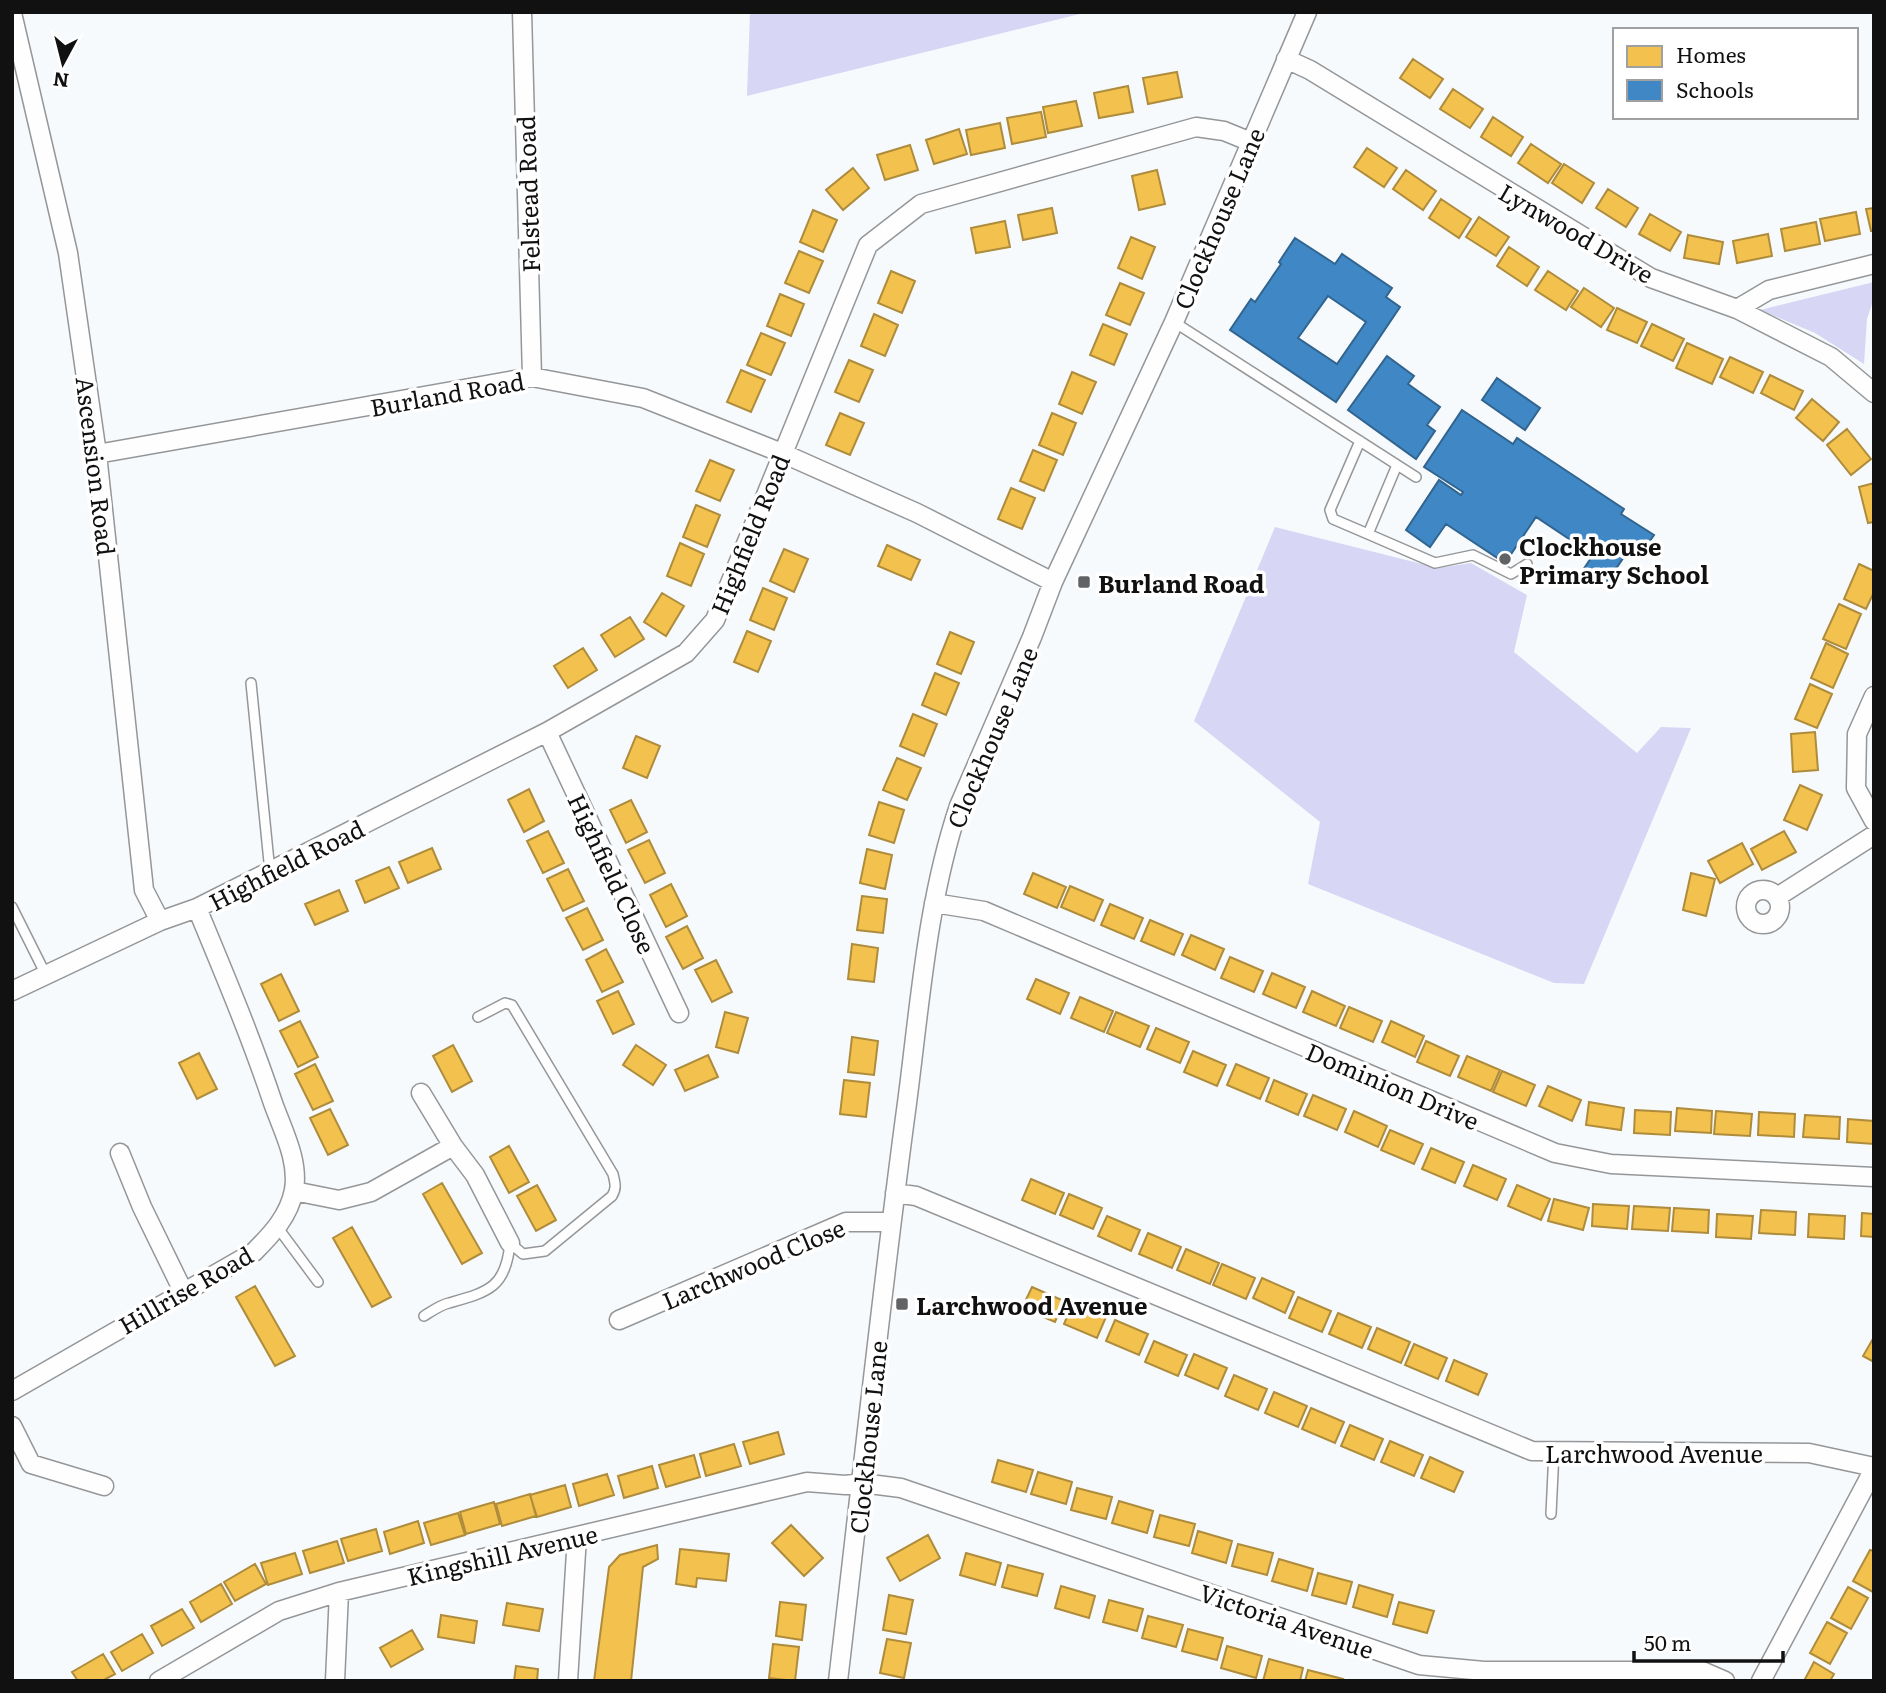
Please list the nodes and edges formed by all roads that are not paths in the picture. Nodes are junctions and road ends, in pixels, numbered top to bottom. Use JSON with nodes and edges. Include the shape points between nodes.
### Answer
{"nodes":[{"id":1,"x":522,"y":12,"type":"edge"},
{"id":2,"x":1307,"y":12,"type":"edge"},
{"id":3,"x":12,"y":13,"type":"edge"},
{"id":4,"x":1286,"y":59,"type":"junction"},
{"id":5,"x":1251,"y":142,"type":"junction"},
{"id":6,"x":1874,"y":264,"type":"edge"},
{"id":7,"x":1737,"y":309,"type":"junction"},
{"id":8,"x":1174,"y":322,"type":"junction"},
{"id":9,"x":532,"y":377,"type":"junction"},
{"id":10,"x":1874,"y":393,"type":"edge"},
{"id":11,"x":1360,"y":441,"type":"junction"},
{"id":12,"x":782,"y":453,"type":"junction"},
{"id":13,"x":97,"y":454,"type":"junction"},
{"id":14,"x":1397,"y":465,"type":"junction"},
{"id":15,"x":1416,"y":477,"type":"dead end"},
{"id":16,"x":1368,"y":534,"type":"junction"},
{"id":17,"x":1527,"y":564,"type":"dead end"},
{"id":18,"x":1053,"y":582,"type":"junction"},
{"id":19,"x":251,"y":683,"type":"dead end"},
{"id":20,"x":1874,"y":696,"type":"edge"},
{"id":21,"x":547,"y":732,"type":"junction"},
{"id":22,"x":1874,"y":821,"type":"edge"},
{"id":23,"x":1874,"y":835,"type":"edge"},
{"id":24,"x":270,"y":872,"type":"junction"},
{"id":25,"x":1777,"y":897,"type":"dead end"},
{"id":26,"x":934,"y":903,"type":"junction"},
{"id":27,"x":12,"y":907,"type":"edge"},
{"id":28,"x":197,"y":908,"type":"junction"},
{"id":29,"x":160,"y":921,"type":"junction"},
{"id":30,"x":46,"y":975,"type":"junction"},
{"id":31,"x":12,"y":991,"type":"edge"},
{"id":32,"x":679,"y":1013,"type":"dead end"},
{"id":33,"x":478,"y":1017,"type":"dead end"},
{"id":34,"x":421,"y":1093,"type":"dead end"},
{"id":35,"x":453,"y":1146,"type":"junction"},
{"id":36,"x":120,"y":1153,"type":"dead end"},
{"id":37,"x":1874,"y":1177,"type":"edge"},
{"id":38,"x":294,"y":1191,"type":"junction"},
{"id":39,"x":895,"y":1193,"type":"junction"},
{"id":40,"x":891,"y":1222,"type":"junction"},
{"id":41,"x":278,"y":1228,"type":"junction"},
{"id":42,"x":510,"y":1243,"type":"junction"},
{"id":43,"x":318,"y":1282,"type":"dead end"},
{"id":44,"x":183,"y":1291,"type":"junction"},
{"id":45,"x":424,"y":1315,"type":"dead end"},
{"id":46,"x":619,"y":1320,"type":"dead end"},
{"id":47,"x":12,"y":1391,"type":"edge"},
{"id":48,"x":12,"y":1426,"type":"edge"},
{"id":49,"x":1554,"y":1451,"type":"junction"},
{"id":50,"x":1874,"y":1468,"type":"edge"},
{"id":51,"x":862,"y":1483,"type":"junction"},
{"id":52,"x":104,"y":1486,"type":"dead end"},
{"id":53,"x":1551,"y":1514,"type":"dead end"},
{"id":54,"x":577,"y":1536,"type":"junction"},
{"id":55,"x":339,"y":1592,"type":"junction"},
{"id":56,"x":159,"y":1681,"type":"edge"},
{"id":57,"x":335,"y":1681,"type":"edge"},
{"id":58,"x":568,"y":1681,"type":"edge"},
{"id":59,"x":838,"y":1681,"type":"edge"},
{"id":60,"x":1725,"y":1681,"type":"edge"},
{"id":61,"x":1761,"y":1681,"type":"edge"}],
"edges":[{"from":1,"to":9,"type":"street","name":"Felstead Road"},
{"from":2,"to":4,"type":"street","name":"Clockhouse Lane"},
{"from":3,"to":13,"type":"street","name":"Ascension Road","via":[[68,253]]},
{"from":4,"to":5,"type":"street","name":"Clockhouse Lane"},
{"from":4,"to":7,"type":"street","name":"Lynwood Drive","via":[[1650,278]]},
{"from":5,"to":8,"type":"street","name":"Clockhouse Lane"},
{"from":5,"to":12,"type":"street","name":"Highfield Road","via":[[1224,131],[1196,127],[921,204],[868,245]]},
{"from":6,"to":7,"type":"street","via":[[1769,290]]},
{"from":7,"to":10,"type":"street","name":"Lynwood Drive","via":[[1831,357]]},
{"from":8,"to":11,"type":"lane"},
{"from":8,"to":18,"type":"street","name":"Clockhouse Lane"},
{"from":9,"to":12,"type":"street","name":"Burland Road","via":[[643,398]]},
{"from":9,"to":13,"type":"street","name":"Burland Road"},
{"from":11,"to":14,"type":"lane"},
{"from":11,"to":16,"type":"lane","via":[[1330,510],[1333,519]]},
{"from":12,"to":18,"type":"street","name":"Burland Road","via":[[917,513]]},
{"from":12,"to":21,"type":"street","name":"Highfield Road","via":[[715,620],[686,653]]},
{"from":13,"to":29,"type":"street","name":"Ascension Road","via":[[144,890]]},
{"from":14,"to":15,"type":"lane"},
{"from":14,"to":16,"type":"lane"},
{"from":16,"to":17,"type":"lane","via":[[1435,563],[1473,555],[1511,574]]},
{"from":18,"to":26,"type":"street","name":"Clockhouse Lane","via":[[959,806]]},
{"from":19,"to":24,"type":"lane"},
{"from":20,"to":22,"type":"street","via":[[1857,734],[1856,788]]},
{"from":21,"to":24,"type":"street","name":"Highfield Road"},
{"from":21,"to":32,"type":"street","name":"Highfield Close"},
{"from":23,"to":25,"type":"street"},
{"from":24,"to":28,"type":"street","name":"Highfield Road"},
{"from":26,"to":37,"type":"street","name":"Dominion Drive","via":[[984,911],[1555,1153],[1611,1164]]},
{"from":26,"to":39,"type":"street","name":"Clockhouse Lane"},
{"from":27,"to":30,"type":"lane"},
{"from":28,"to":29,"type":"street","name":"Highfield Road"},
{"from":28,"to":38,"type":"street","name":"Hillrise Road","via":[[250,1036],[295,1163]]},
{"from":29,"to":30,"type":"street","name":"Highfield Road"},
{"from":30,"to":31,"type":"street","name":"Highfield Road"},
{"from":33,"to":42,"type":"lane","via":[[505,1003],[512,1005],[613,1174],[616,1190],[545,1251],[523,1254]]},
{"from":34,"to":35,"type":"street"},
{"from":35,"to":38,"type":"street","via":[[371,1192],[339,1200]]},
{"from":35,"to":42,"type":"street","via":[[475,1175]]},
{"from":36,"to":44,"type":"street"},
{"from":38,"to":41,"type":"street","name":"Hillrise Road"},
{"from":39,"to":40,"type":"street","name":"Clockhouse Lane"},
{"from":39,"to":49,"type":"street","name":"Larchwood Avenue","via":[[916,1196],[1532,1451]]},
{"from":40,"to":46,"type":"street","name":"Larchwood Close","via":[[846,1222]]},
{"from":40,"to":51,"type":"street","name":"Clockhouse Lane"},
{"from":41,"to":43,"type":"lane"},
{"from":41,"to":44,"type":"street","name":"Hillrise Road","via":[[254,1252]]},
{"from":42,"to":45,"type":"lane","via":[[503,1275],[492,1286]]},
{"from":44,"to":47,"type":"street","name":"Hillrise Road"},
{"from":48,"to":52,"type":"street","via":[[31,1464]]},
{"from":49,"to":50,"type":"street","name":"Larchwood Avenue","via":[[1809,1453]]},
{"from":49,"to":53,"type":"lane"},
{"from":50,"to":61,"type":"street"},
{"from":51,"to":54,"type":"street","name":"Kingshill Avenue","via":[[807,1482]]},
{"from":51,"to":59,"type":"street","name":"Clockhouse Lane"},
{"from":51,"to":60,"type":"street","name":"Victoria Avenue","via":[[901,1488],[1419,1665],[1483,1671],[1702,1671]]},
{"from":54,"to":55,"type":"street","name":"Kingshill Avenue"},
{"from":54,"to":58,"type":"street"},
{"from":55,"to":56,"type":"street","name":"Kingshill Avenue","via":[[279,1611]]},
{"from":55,"to":57,"type":"street"}]}
